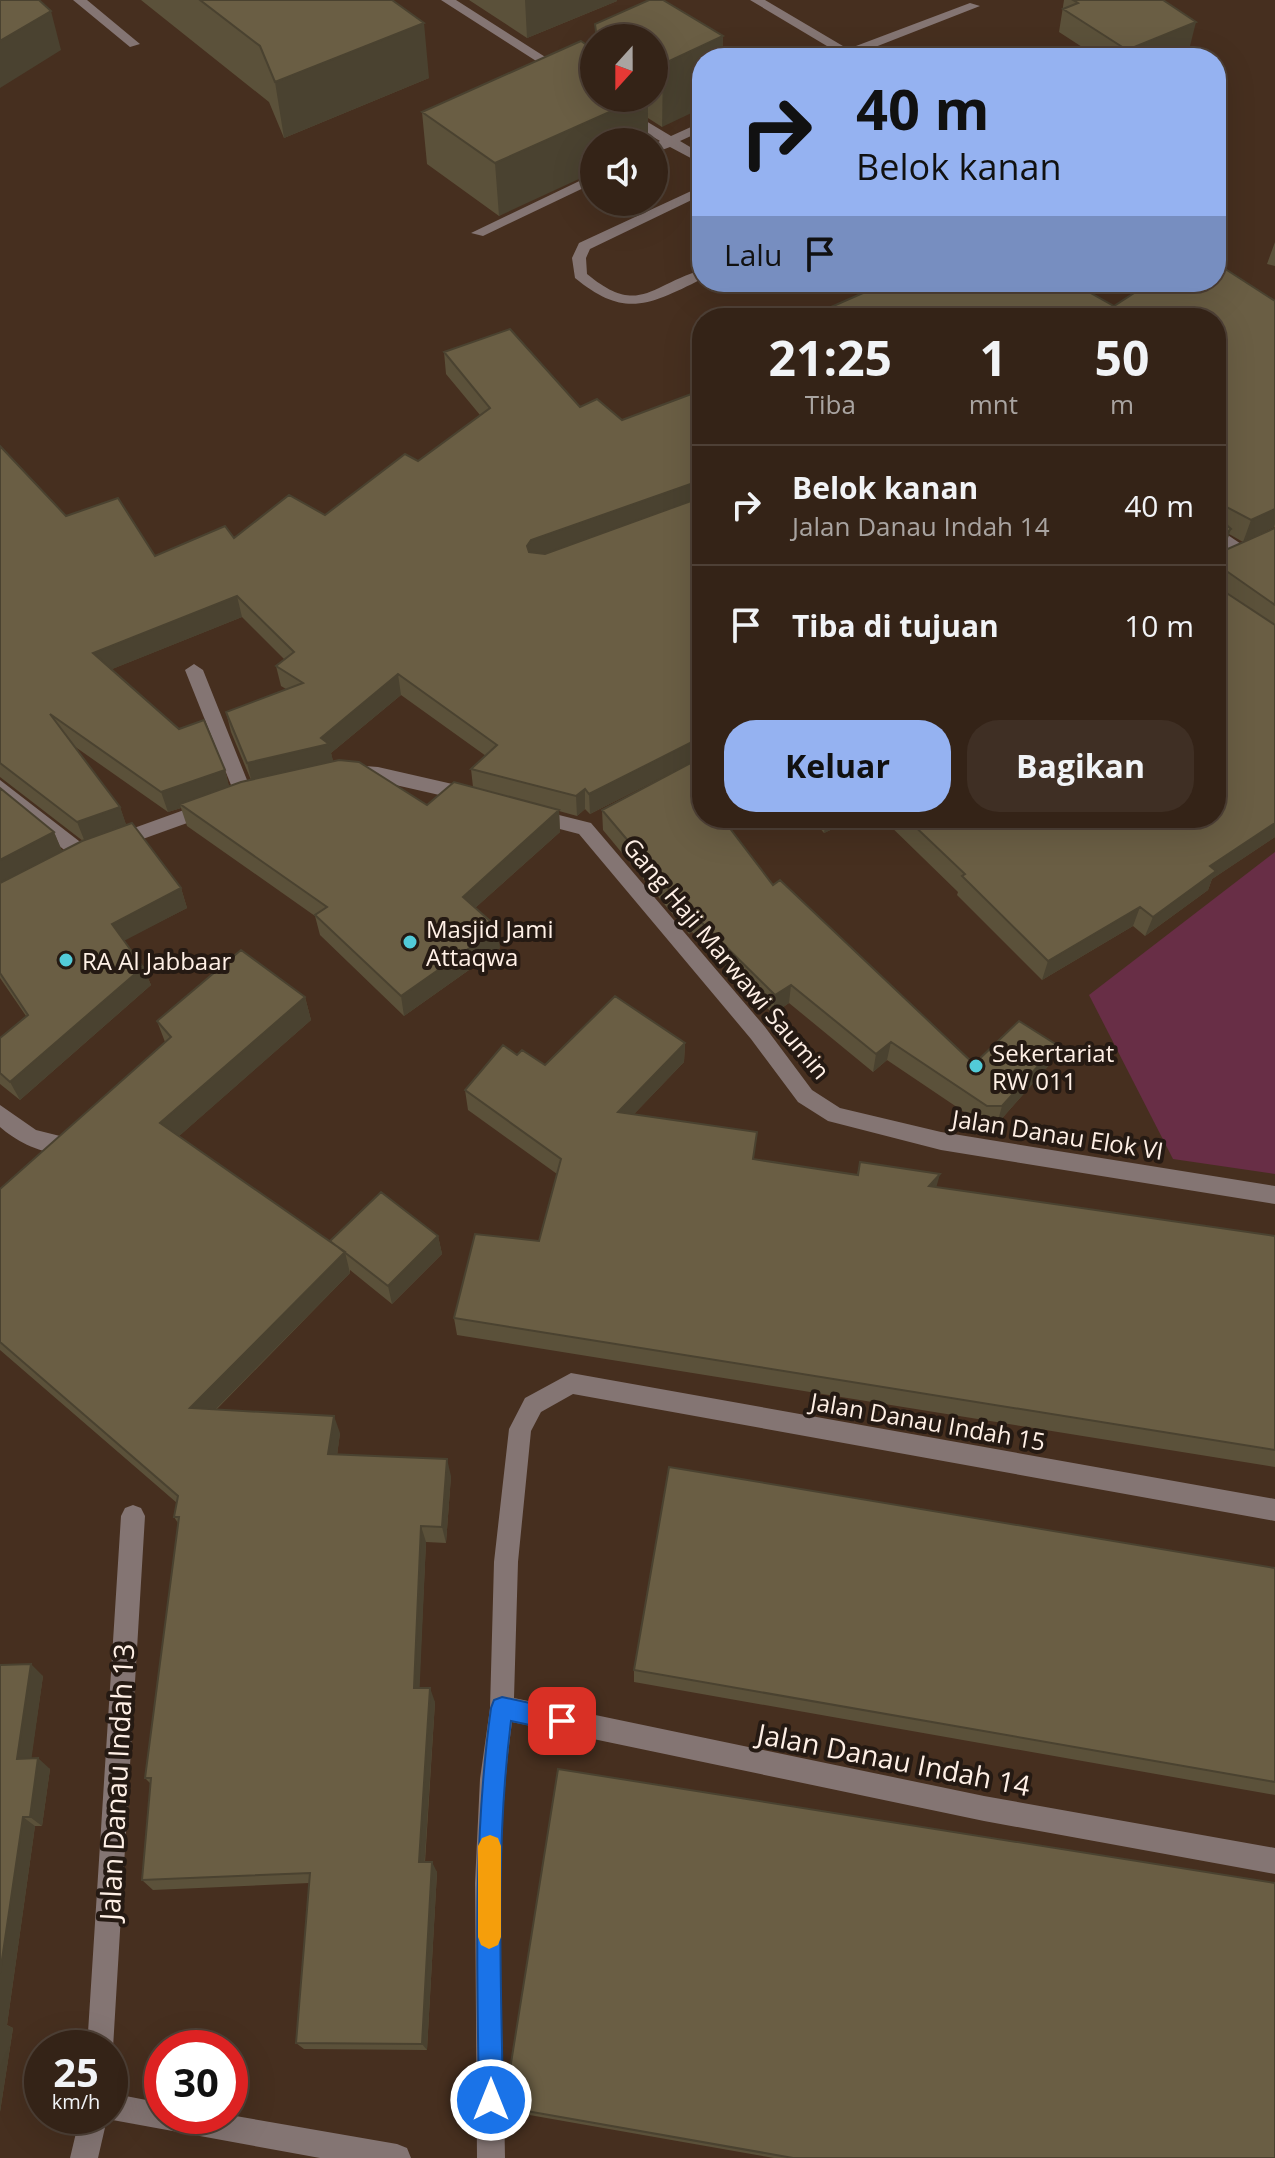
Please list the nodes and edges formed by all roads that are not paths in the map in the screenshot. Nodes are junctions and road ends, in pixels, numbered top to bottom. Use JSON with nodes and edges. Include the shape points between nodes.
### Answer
{"nodes":[{"id":1,"x":79,"y":0,"type":"edge"},
{"id":2,"x":447,"y":0,"type":"edge"},
{"id":3,"x":756,"y":0,"type":"edge"},
{"id":4,"x":964,"y":0,"type":"edge"},
{"id":5,"x":134,"y":44,"type":"dead end"},
{"id":6,"x":837,"y":48,"type":"edge"},
{"id":7,"x":863,"y":48,"type":"edge"},
{"id":8,"x":580,"y":85,"type":"edge"},
{"id":9,"x":622,"y":112,"type":"edge"},
{"id":10,"x":692,"y":131,"type":"edge"},
{"id":11,"x":669,"y":142,"type":"junction"},
{"id":12,"x":692,"y":155,"type":"edge"},
{"id":13,"x":580,"y":185,"type":"edge"},
{"id":14,"x":692,"y":195,"type":"edge"},
{"id":15,"x":478,"y":233,"type":"dead end"},
{"id":16,"x":692,"y":278,"type":"edge"},
{"id":17,"x":1226,"y":540,"type":"edge"},
{"id":18,"x":1241,"y":552,"type":"edge"},
{"id":19,"x":194,"y":670,"type":"dead end"},
{"id":20,"x":330,"y":775,"type":"edge"},
{"id":21,"x":0,"y":787,"type":"edge"},
{"id":22,"x":486,"y":800,"type":"edge"},
{"id":23,"x":524,"y":812,"type":"edge"},
{"id":24,"x":81,"y":853,"type":"junction"},
{"id":25,"x":56,"y":866,"type":"edge"},
{"id":26,"x":0,"y":1114,"type":"edge"},
{"id":27,"x":835,"y":1115,"type":"joint"},
{"id":28,"x":65,"y":1145,"type":"edge"},
{"id":29,"x":1275,"y":1195,"type":"edge"},
{"id":30,"x":1275,"y":1510,"type":"edge"},
{"id":31,"x":133,"y":1516,"type":"dead end"},
{"id":32,"x":502,"y":1708,"type":"junction"},
{"id":33,"x":1275,"y":1861,"type":"edge"},
{"id":34,"x":101,"y":2030,"type":"edge"},
{"id":35,"x":128,"y":2110,"type":"edge"},
{"id":36,"x":90,"y":2134,"type":"edge"},
{"id":37,"x":84,"y":2158,"type":"edge"},
{"id":38,"x":397,"y":2158,"type":"edge"},
{"id":39,"x":491,"y":2158,"type":"edge"}],
"edges":[{"from":1,"to":5,"type":"street"},
{"from":2,"to":8,"type":"street"},
{"from":3,"to":6,"type":"street"},
{"from":4,"to":7,"type":"street","via":[[974,6]]},
{"from":9,"to":11,"type":"street"},
{"from":10,"to":11,"type":"street"},
{"from":11,"to":12,"type":"street"},
{"from":13,"to":15,"type":"street"},
{"from":14,"to":16,"type":"street","via":[[584,246],[579,258],[580,275],[621,299],[655,294]]},
{"from":17,"to":18,"type":"street"},
{"from":19,"to":24,"type":"street","via":[[251,793]]},
{"from":20,"to":22,"type":"street","via":[[378,774]]},
{"from":21,"to":24,"type":"street"},
{"from":23,"to":27,"type":"street","name":"Gang Haji Marwawi Saumin","via":[[591,825],[805,1096]]},
{"from":24,"to":25,"type":"street"},
{"from":26,"to":28,"type":"street","via":[[20,1134]]},
{"from":27,"to":29,"type":"street","name":"Jalan Danau Elok VI","via":[[941,1141]]},
{"from":30,"to":32,"type":"street","name":"Jalan Danau Indah 15","via":[[571,1383],[533,1405],[520,1429],[506,1562]]},
{"from":31,"to":34,"type":"street","name":"Jalan Danau Indah 13"},
{"from":32,"to":33,"type":"street","name":"Jalan Danau Indah 14","via":[[832,1778]]},
{"from":32,"to":39,"type":"street","via":[[492,1779],[488,1883]]},
{"from":35,"to":38,"type":"street"},
{"from":36,"to":37,"type":"street"}]}
